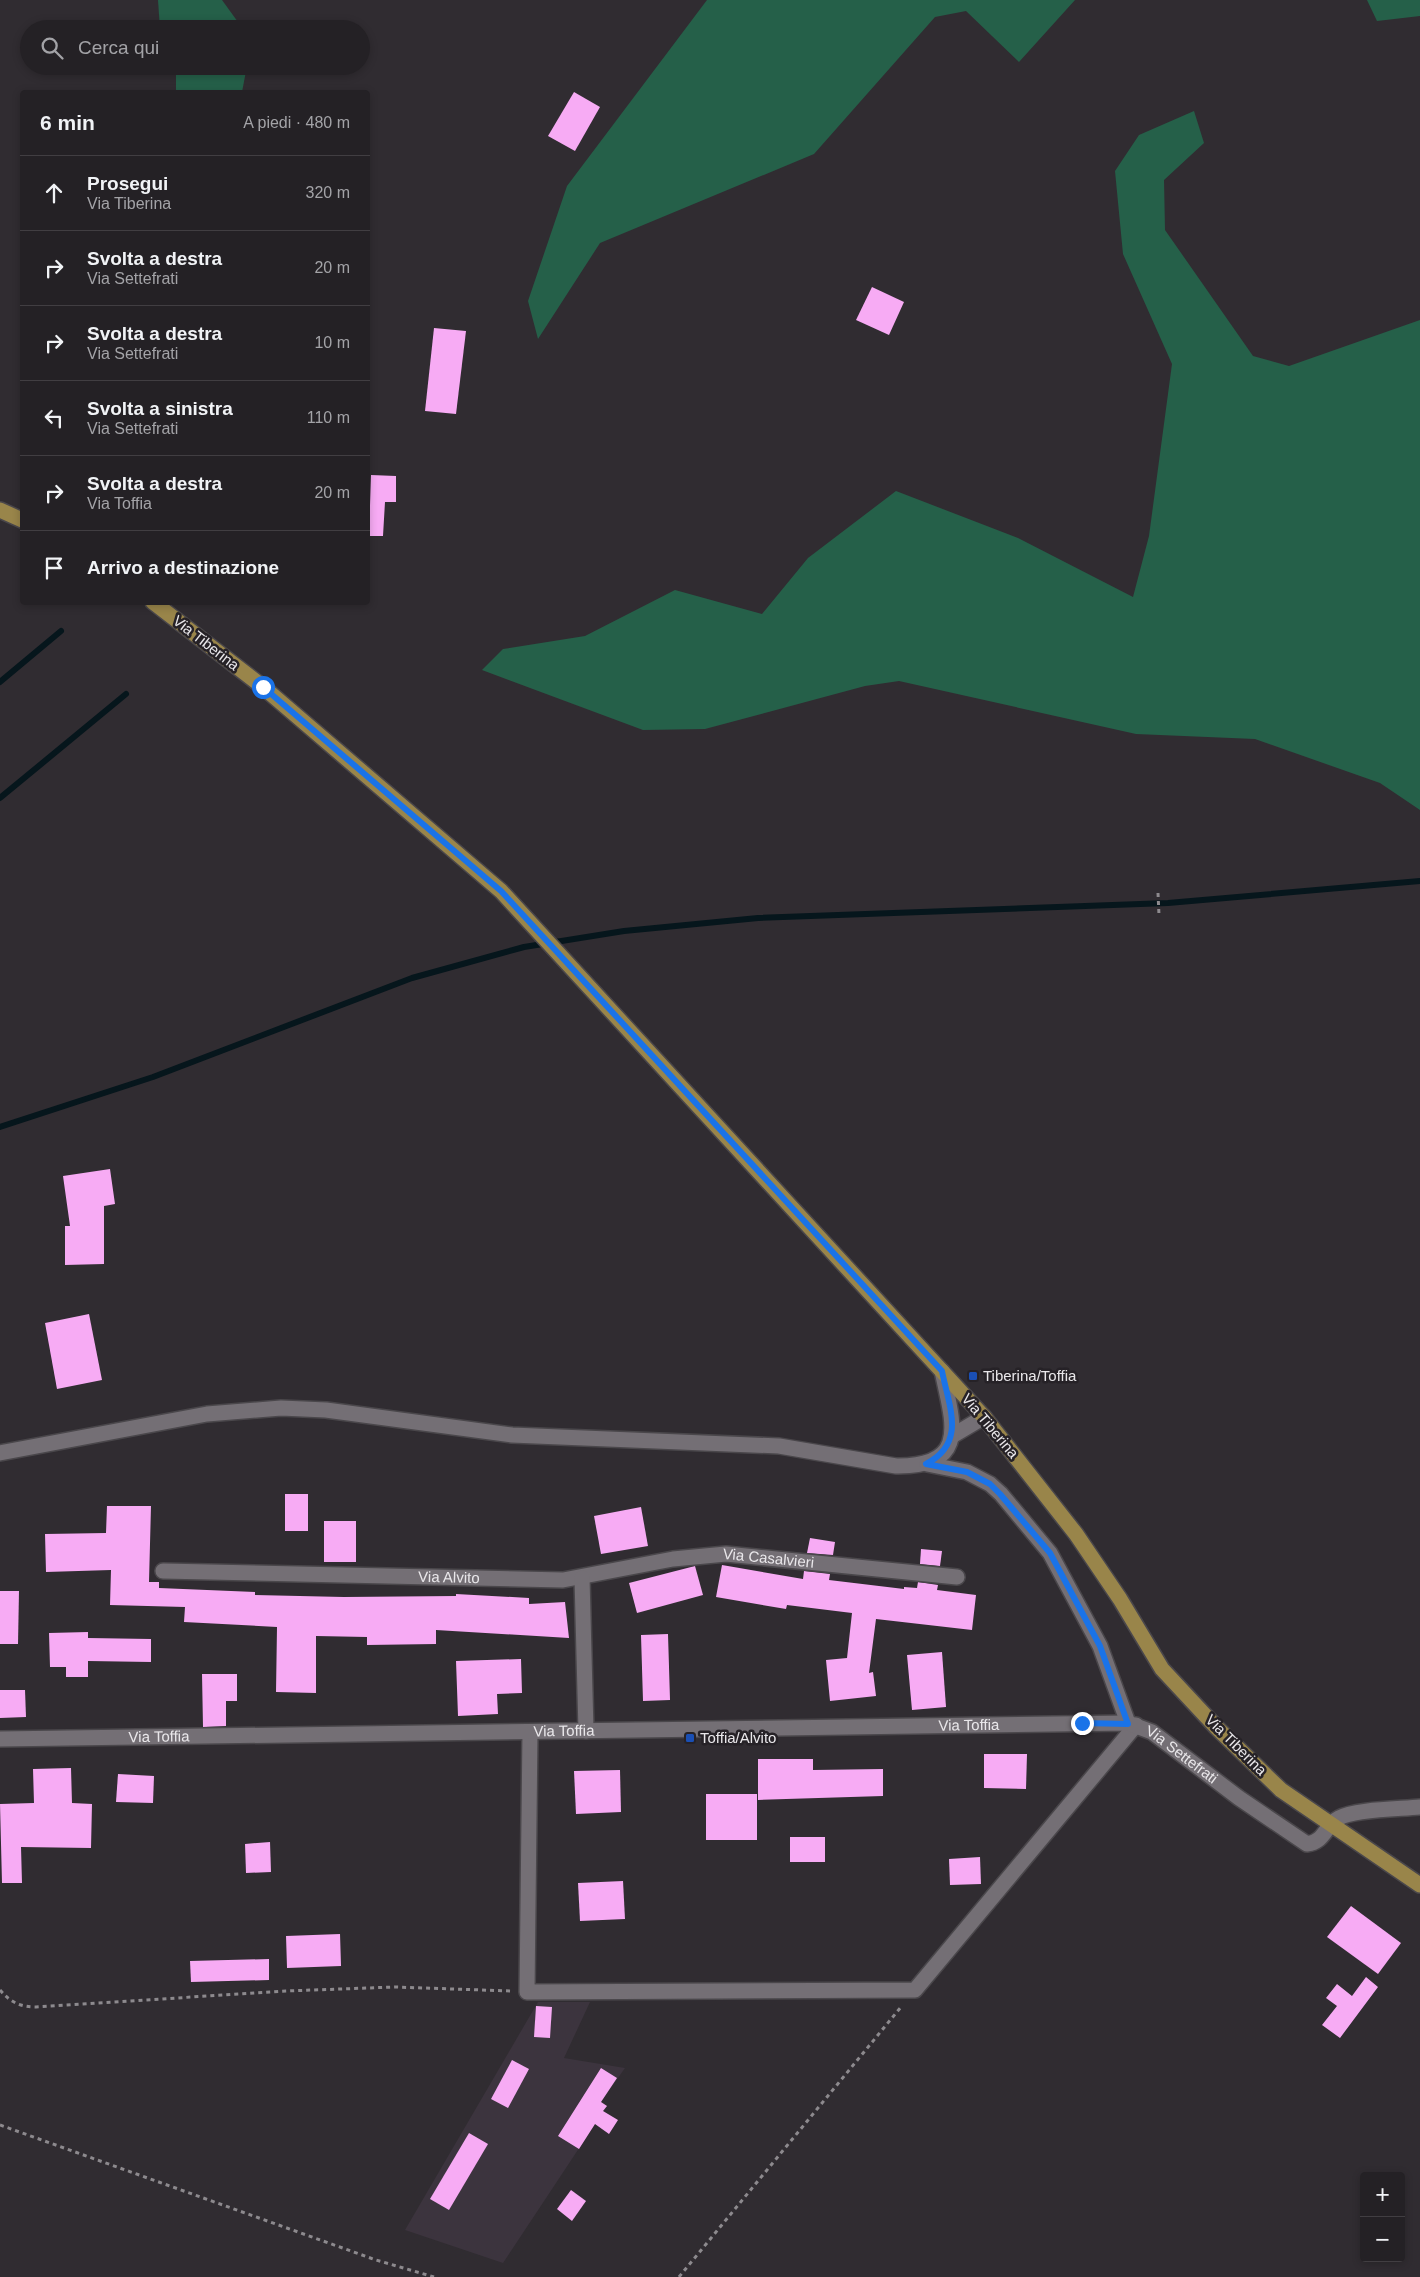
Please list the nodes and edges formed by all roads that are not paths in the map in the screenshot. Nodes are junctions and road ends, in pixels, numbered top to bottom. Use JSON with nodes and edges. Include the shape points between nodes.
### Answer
{"nodes":[{"id":1,"x":0,"y":510,"type":"edge"},
{"id":2,"x":20,"y":519,"type":"edge"},
{"id":3,"x":157,"y":605,"type":"edge"},
{"id":4,"x":942,"y":1371,"type":"junction"},
{"id":5,"x":984,"y":1417,"type":"junction"},
{"id":6,"x":952,"y":1436,"type":"junction"},
{"id":7,"x":0,"y":1454,"type":"edge"},
{"id":8,"x":926,"y":1464,"type":"junction"},
{"id":9,"x":163,"y":1571,"type":"dead end"},
{"id":10,"x":582,"y":1578,"type":"junction"},
{"id":11,"x":957,"y":1578,"type":"dead end"},
{"id":12,"x":1132,"y":1724,"type":"junction"},
{"id":13,"x":586,"y":1731,"type":"junction"},
{"id":14,"x":530,"y":1732,"type":"junction"},
{"id":15,"x":0,"y":1740,"type":"edge"},
{"id":16,"x":1420,"y":1807,"type":"edge"},
{"id":17,"x":1331,"y":1824,"type":"junction"},
{"id":18,"x":1420,"y":1885,"type":"edge"}],
"edges":[{"from":1,"to":2,"type":"main road"},
{"from":3,"to":4,"type":"main road","name":"Via Tiberina","via":[[263,687],[501,891]]},
{"from":4,"to":5,"type":"main road","name":"Via Tiberina"},
{"from":4,"to":6,"type":"street"},
{"from":5,"to":6,"type":"street"},
{"from":5,"to":17,"type":"main road","name":"Via Tiberina","via":[[1076,1534],[1162,1669],[1281,1790]]},
{"from":6,"to":8,"type":"street","via":[[946,1450]]},
{"from":7,"to":8,"type":"street","via":[[207,1414],[281,1408],[326,1410],[512,1435],[779,1446],[896,1466]]},
{"from":8,"to":12,"type":"street","name":"Via Settefrati","via":[[967,1472],[990,1484],[1050,1553],[1100,1646]]},
{"from":9,"to":10,"type":"street","name":"Via Alvito","via":[[545,1581]]},
{"from":10,"to":11,"type":"street","name":"Via Casalvieri","via":[[673,1559],[726,1554]]},
{"from":10,"to":13,"type":"street"},
{"from":12,"to":13,"type":"street","name":"Via Toffia"},
{"from":12,"to":14,"type":"street","via":[[915,1990],[527,1992]]},
{"from":12,"to":17,"type":"street","name":"Via Settefrati","via":[[1152,1732],[1301,1842],[1307,1844],[1319,1840]]},
{"from":13,"to":14,"type":"street","name":"Via Toffia"},
{"from":14,"to":15,"type":"street","name":"Via Toffia"},
{"from":16,"to":17,"type":"street","via":[[1348,1814]]},
{"from":17,"to":18,"type":"main road","name":"Via Tiberina"}]}
